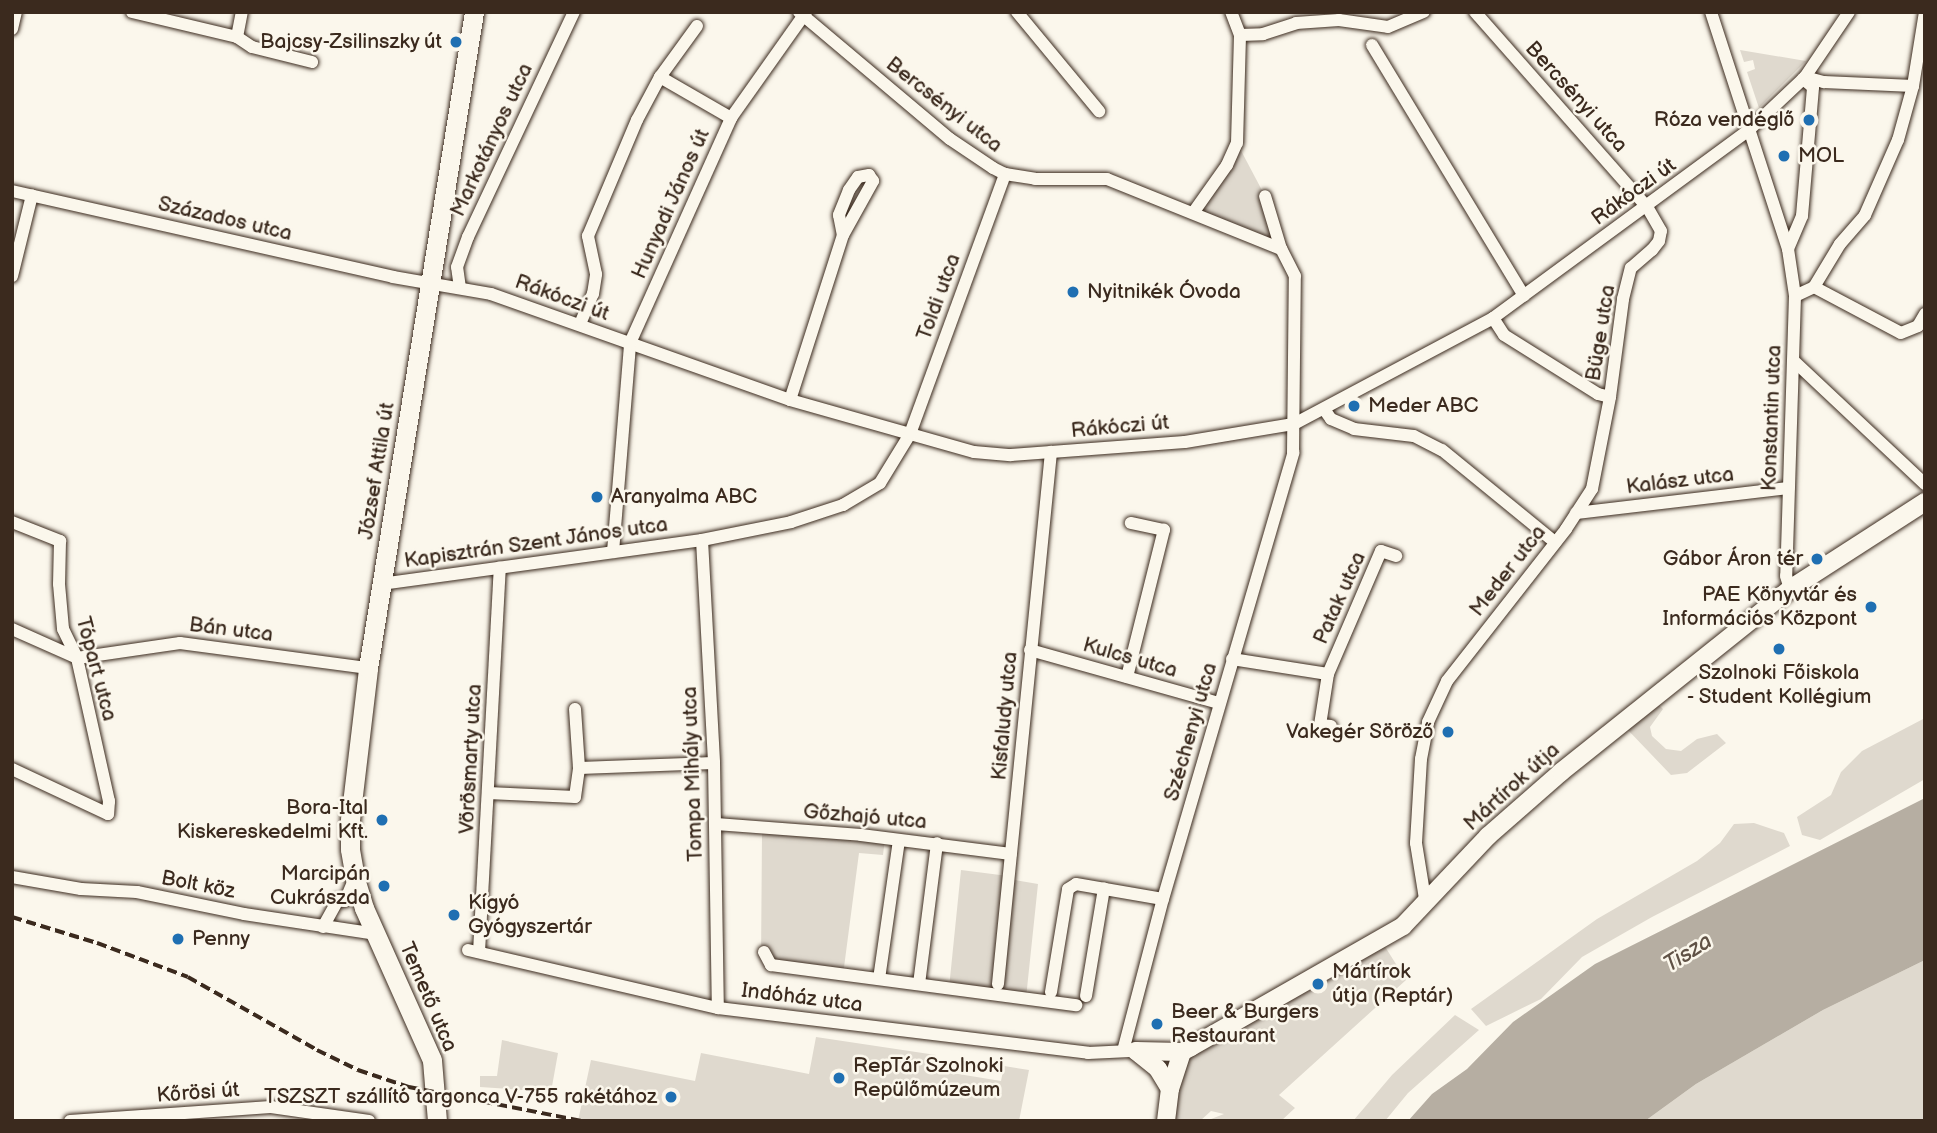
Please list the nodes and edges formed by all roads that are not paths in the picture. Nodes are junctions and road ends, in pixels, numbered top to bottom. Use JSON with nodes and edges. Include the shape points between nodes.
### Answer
{"nodes":[{"id":1,"x":16,"y":12,"type":"edge"},
{"id":2,"x":132,"y":12,"type":"edge"},
{"id":3,"x":242,"y":12,"type":"edge"},
{"id":4,"x":474,"y":12,"type":"edge"},
{"id":5,"x":574,"y":12,"type":"edge"},
{"id":6,"x":1017,"y":12,"type":"edge"},
{"id":7,"x":1231,"y":12,"type":"edge"},
{"id":8,"x":1424,"y":12,"type":"edge"},
{"id":9,"x":1475,"y":12,"type":"edge"},
{"id":10,"x":1711,"y":12,"type":"edge"},
{"id":11,"x":1849,"y":12,"type":"edge"},
{"id":12,"x":1925,"y":12,"type":"edge"},
{"id":13,"x":803,"y":13,"type":"edge"},
{"id":14,"x":697,"y":26,"type":"dead end"},
{"id":15,"x":12,"y":29,"type":"edge"},
{"id":16,"x":1240,"y":35,"type":"junction"},
{"id":17,"x":237,"y":37,"type":"junction"},
{"id":18,"x":1922,"y":42,"type":"edge"},
{"id":19,"x":1372,"y":45,"type":"dead end"},
{"id":20,"x":312,"y":62,"type":"dead end"},
{"id":21,"x":660,"y":77,"type":"junction"},
{"id":22,"x":1804,"y":78,"type":"junction"},
{"id":23,"x":1913,"y":86,"type":"junction"},
{"id":24,"x":1099,"y":111,"type":"dead end"},
{"id":25,"x":731,"y":118,"type":"junction"},
{"id":26,"x":1750,"y":129,"type":"junction"},
{"id":27,"x":1005,"y":174,"type":"junction"},
{"id":28,"x":12,"y":191,"type":"edge"},
{"id":29,"x":33,"y":195,"type":"junction"},
{"id":30,"x":1265,"y":197,"type":"dead end"},
{"id":31,"x":1647,"y":207,"type":"junction"},
{"id":32,"x":1193,"y":213,"type":"junction"},
{"id":33,"x":843,"y":235,"type":"dead end"},
{"id":34,"x":1281,"y":249,"type":"junction"},
{"id":35,"x":1788,"y":249,"type":"junction"},
{"id":36,"x":12,"y":276,"type":"edge"},
{"id":37,"x":430,"y":282,"type":"junction"},
{"id":38,"x":1814,"y":287,"type":"junction"},
{"id":39,"x":460,"y":288,"type":"junction"},
{"id":40,"x":1524,"y":296,"type":"junction"},
{"id":41,"x":1794,"y":296,"type":"junction"},
{"id":42,"x":1925,"y":314,"type":"edge"},
{"id":43,"x":1493,"y":318,"type":"junction"},
{"id":44,"x":580,"y":324,"type":"junction"},
{"id":45,"x":630,"y":343,"type":"junction"},
{"id":46,"x":1794,"y":362,"type":"junction"},
{"id":47,"x":1610,"y":397,"type":"junction"},
{"id":48,"x":790,"y":400,"type":"junction"},
{"id":49,"x":1324,"y":409,"type":"junction"},
{"id":50,"x":1294,"y":424,"type":"junction"},
{"id":51,"x":910,"y":434,"type":"junction"},
{"id":52,"x":1051,"y":452,"type":"junction"},
{"id":53,"x":1925,"y":484,"type":"edge"},
{"id":54,"x":1789,"y":488,"type":"junction"},
{"id":55,"x":1925,"y":502,"type":"edge"},
{"id":56,"x":1576,"y":513,"type":"junction"},
{"id":57,"x":12,"y":522,"type":"edge"},
{"id":58,"x":1131,"y":523,"type":"dead end"},
{"id":59,"x":702,"y":540,"type":"junction"},
{"id":60,"x":1555,"y":542,"type":"junction"},
{"id":61,"x":613,"y":552,"type":"junction"},
{"id":62,"x":1396,"y":556,"type":"dead end"},
{"id":63,"x":500,"y":568,"type":"junction"},
{"id":64,"x":381,"y":584,"type":"junction"},
{"id":65,"x":1790,"y":589,"type":"junction"},
{"id":66,"x":12,"y":629,"type":"edge"},
{"id":67,"x":1030,"y":650,"type":"junction"},
{"id":68,"x":77,"y":657,"type":"junction"},
{"id":69,"x":1232,"y":659,"type":"junction"},
{"id":70,"x":368,"y":668,"type":"junction"},
{"id":71,"x":1328,"y":674,"type":"junction"},
{"id":72,"x":1127,"y":677,"type":"junction"},
{"id":73,"x":1219,"y":703,"type":"junction"},
{"id":74,"x":575,"y":709,"type":"dead end"},
{"id":75,"x":1331,"y":726,"type":"dead end"},
{"id":76,"x":714,"y":763,"type":"junction"},
{"id":77,"x":579,"y":768,"type":"junction"},
{"id":78,"x":12,"y":769,"type":"edge"},
{"id":79,"x":488,"y":793,"type":"junction"},
{"id":80,"x":716,"y":824,"type":"junction"},
{"id":81,"x":899,"y":840,"type":"junction"},
{"id":82,"x":937,"y":843,"type":"junction"},
{"id":83,"x":1011,"y":854,"type":"junction"},
{"id":84,"x":12,"y":877,"type":"edge"},
{"id":85,"x":355,"y":877,"type":"junction"},
{"id":86,"x":1104,"y":889,"type":"junction"},
{"id":87,"x":1163,"y":898,"type":"junction"},
{"id":88,"x":1426,"y":905,"type":"junction"},
{"id":89,"x":323,"y":927,"type":"junction"},
{"id":90,"x":376,"y":934,"type":"junction"},
{"id":91,"x":473,"y":951,"type":"joint"},
{"id":92,"x":764,"y":952,"type":"dead end"},
{"id":93,"x":879,"y":979,"type":"junction"},
{"id":94,"x":919,"y":984,"type":"junction"},
{"id":95,"x":998,"y":984,"type":"dead end"},
{"id":96,"x":1051,"y":992,"type":"dead end"},
{"id":97,"x":718,"y":1008,"type":"junction"},
{"id":98,"x":1130,"y":1051,"type":"junction"},
{"id":99,"x":1182,"y":1052,"type":"junction"},
{"id":100,"x":1170,"y":1089,"type":"junction"},
{"id":101,"x":70,"y":1121,"type":"edge"},
{"id":102,"x":369,"y":1121,"type":"edge"},
{"id":103,"x":437,"y":1121,"type":"edge"},
{"id":104,"x":1166,"y":1121,"type":"edge"}],
"edges":[{"from":1,"to":15,"type":"street"},
{"from":2,"to":17,"type":"street"},
{"from":3,"to":17,"type":"street"},
{"from":4,"to":37,"type":"main road","name":"József Attila út"},
{"from":5,"to":39,"type":"street","name":"Markotányos utca","via":[[468,237],[457,267]]},
{"from":6,"to":24,"type":"street"},
{"from":7,"to":16,"type":"street"},
{"from":8,"to":16,"type":"street","via":[[1388,27],[1339,20]]},
{"from":9,"to":31,"type":"street","name":"Bercsényi utca"},
{"from":10,"to":26,"type":"street","name":"Konstantin utca"},
{"from":11,"to":22,"type":"street","name":"Rákóczi út"},
{"from":12,"to":18,"type":"street"},
{"from":13,"to":25,"type":"street","name":"Hunyadi János út"},
{"from":13,"to":27,"type":"street","name":"Bercsényi utca","via":[[950,139]]},
{"from":14,"to":21,"type":"street"},
{"from":16,"to":32,"type":"street","via":[[1237,143]]},
{"from":17,"to":20,"type":"street","via":[[251,47]]},
{"from":18,"to":23,"type":"street"},
{"from":19,"to":40,"type":"street"},
{"from":21,"to":25,"type":"street"},
{"from":21,"to":44,"type":"street","via":[[588,236],[596,274]]},
{"from":22,"to":23,"type":"street"},
{"from":22,"to":26,"type":"street","name":"Rákóczi út"},
{"from":22,"to":35,"type":"street","via":[[1813,87],[1802,216]]},
{"from":23,"to":38,"type":"street","via":[[1898,140],[1864,215]]},
{"from":25,"to":45,"type":"street","name":"Hunyadi János út"},
{"from":26,"to":31,"type":"street","name":"Rákóczi út"},
{"from":26,"to":35,"type":"street","name":"Konstantin utca"},
{"from":27,"to":32,"type":"street","name":"Bercsényi utca","via":[[1035,179],[1107,179]]},
{"from":27,"to":51,"type":"street","name":"Toldi utca"},
{"from":28,"to":29,"type":"street","name":"Százados utca"},
{"from":29,"to":36,"type":"street"},
{"from":29,"to":37,"type":"street","name":"Százados utca"},
{"from":30,"to":34,"type":"street"},
{"from":31,"to":40,"type":"street","name":"Rákóczi út"},
{"from":31,"to":47,"type":"street","name":"Büge utca","via":[[1661,231],[1659,241],[1631,268]]},
{"from":32,"to":34,"type":"street","name":"Bercsényi utca"},
{"from":33,"to":48,"type":"street"},
{"from":34,"to":50,"type":"street","via":[[1295,276]]},
{"from":35,"to":41,"type":"street","name":"Konstantin utca"},
{"from":37,"to":39,"type":"street","name":"Rákóczi út"},
{"from":37,"to":64,"type":"main road","name":"József Attila út"},
{"from":38,"to":41,"type":"street"},
{"from":38,"to":42,"type":"street","via":[[1901,333],[1918,326]]},
{"from":39,"to":44,"type":"street","name":"Rákóczi út","via":[[523,303]]},
{"from":40,"to":43,"type":"street","name":"Rákóczi út"},
{"from":41,"to":46,"type":"street","name":"Konstantin utca"},
{"from":43,"to":47,"type":"street","via":[[1504,335]]},
{"from":43,"to":49,"type":"street","name":"Rákóczi út"},
{"from":44,"to":45,"type":"street","name":"Rákóczi út"},
{"from":45,"to":48,"type":"street","name":"Rákóczi út"},
{"from":45,"to":61,"type":"street","name":"Hunyadi János út"},
{"from":46,"to":53,"type":"street"},
{"from":46,"to":54,"type":"street","name":"Konstantin utca"},
{"from":47,"to":56,"type":"street","name":"Meder utca","via":[[1592,489]]},
{"from":48,"to":51,"type":"street","name":"Rákóczi út"},
{"from":49,"to":50,"type":"street","name":"Rákóczi út"},
{"from":49,"to":60,"type":"street","via":[[1331,419],[1354,429],[1414,436],[1442,450]]},
{"from":50,"to":52,"type":"street","name":"Rákóczi út","via":[[1185,442]]},
{"from":50,"to":69,"type":"street","name":"Széchenyi utca","via":[[1293,453]]},
{"from":51,"to":52,"type":"street","name":"Rákóczi út","via":[[991,455]]},
{"from":51,"to":59,"type":"street","name":"Kapisztrán Szent János utca","via":[[880,483],[843,505],[791,522]]},
{"from":52,"to":67,"type":"street","name":"Kisfaludy utca"},
{"from":54,"to":56,"type":"street","name":"Kalász utca"},
{"from":54,"to":65,"type":"street","name":"Konstantin utca","via":[[1786,576]]},
{"from":55,"to":65,"type":"street","name":"Mártírok útja"},
{"from":56,"to":60,"type":"street","name":"Meder utca"},
{"from":57,"to":68,"type":"street","name":"Tópart utca","via":[[60,541],[63,629]]},
{"from":58,"to":72,"type":"street","via":[[1164,530]]},
{"from":59,"to":61,"type":"street","name":"Kapisztrán Szent János utca"},
{"from":59,"to":76,"type":"street","name":"Tompa Mihály utca"},
{"from":60,"to":88,"type":"street","name":"Meder utca","via":[[1447,681],[1429,722],[1421,760],[1416,843]]},
{"from":61,"to":63,"type":"street","name":"Kapisztrán Szent János utca"},
{"from":62,"to":71,"type":"street","name":"Patak utca","via":[[1381,551]]},
{"from":63,"to":64,"type":"street","name":"Kapisztrán Szent János utca"},
{"from":63,"to":79,"type":"street","name":"Vörösmarty utca"},
{"from":64,"to":70,"type":"main road","name":"József Attila út"},
{"from":65,"to":88,"type":"street","name":"Mártírok útja","via":[[1498,827]]},
{"from":66,"to":68,"type":"street"},
{"from":67,"to":72,"type":"street","name":"Kulcs utca"},
{"from":67,"to":83,"type":"street","name":"Kisfaludy utca"},
{"from":68,"to":70,"type":"street","name":"Bán utca","via":[[180,643]]},
{"from":68,"to":78,"type":"street","name":"Tópart utca","via":[[108,814]]},
{"from":69,"to":71,"type":"street","name":"Patak utca"},
{"from":69,"to":73,"type":"street","name":"Széchenyi utca"},
{"from":70,"to":85,"type":"main road","name":"József Attila út","via":[[350,820]]},
{"from":71,"to":75,"type":"street","name":"Patak utca","via":[[1320,725]]},
{"from":72,"to":73,"type":"street","name":"Kulcs utca"},
{"from":73,"to":87,"type":"street","name":"Széchenyi utca"},
{"from":74,"to":77,"type":"street"},
{"from":76,"to":77,"type":"street"},
{"from":76,"to":80,"type":"street","name":"Tompa Mihály utca"},
{"from":77,"to":79,"type":"street","via":[[575,797]]},
{"from":79,"to":91,"type":"street","name":"Vörösmarty utca"},
{"from":80,"to":81,"type":"street","name":"Gőzhajó utca"},
{"from":80,"to":97,"type":"street","name":"Tompa Mihály utca"},
{"from":81,"to":82,"type":"street","name":"Gőzhajó utca"},
{"from":81,"to":93,"type":"street"},
{"from":82,"to":83,"type":"street","name":"Gőzhajó utca"},
{"from":82,"to":94,"type":"street"},
{"from":83,"to":95,"type":"street","name":"Kisfaludy utca"},
{"from":84,"to":89,"type":"street","name":"Bolt köz","via":[[81,889],[137,892]]},
{"from":85,"to":89,"type":"street","via":[[345,901],[338,900]]},
{"from":85,"to":90,"type":"main road","name":"József Attila út"},
{"from":86,"to":87,"type":"street"},
{"from":86,"to":94,"type":"street","via":[[1081,1001]]},
{"from":86,"to":96,"type":"street","via":[[1076,884],[1068,889]]},
{"from":87,"to":98,"type":"street","name":"Széchenyi utca"},
{"from":88,"to":99,"type":"street","name":"Mártírok útja","via":[[1376,944]]},
{"from":89,"to":90,"type":"street","name":"Bolt köz"},
{"from":90,"to":103,"type":"main road","name":"Temető utca","via":[[432,1060]]},
{"from":91,"to":97,"type":"street","name":"Indóház utca"},
{"from":92,"to":93,"type":"street","via":[[771,965]]},
{"from":93,"to":94,"type":"street"},
{"from":97,"to":98,"type":"street","name":"Indóház utca","via":[[1088,1053]]},
{"from":98,"to":99,"type":"street"},
{"from":98,"to":100,"type":"street","via":[[1157,1069]]},
{"from":99,"to":100,"type":"street"},
{"from":100,"to":104,"type":"street"},
{"from":101,"to":102,"type":"street","name":"Kőrösi út","via":[[271,1107]]}]}
